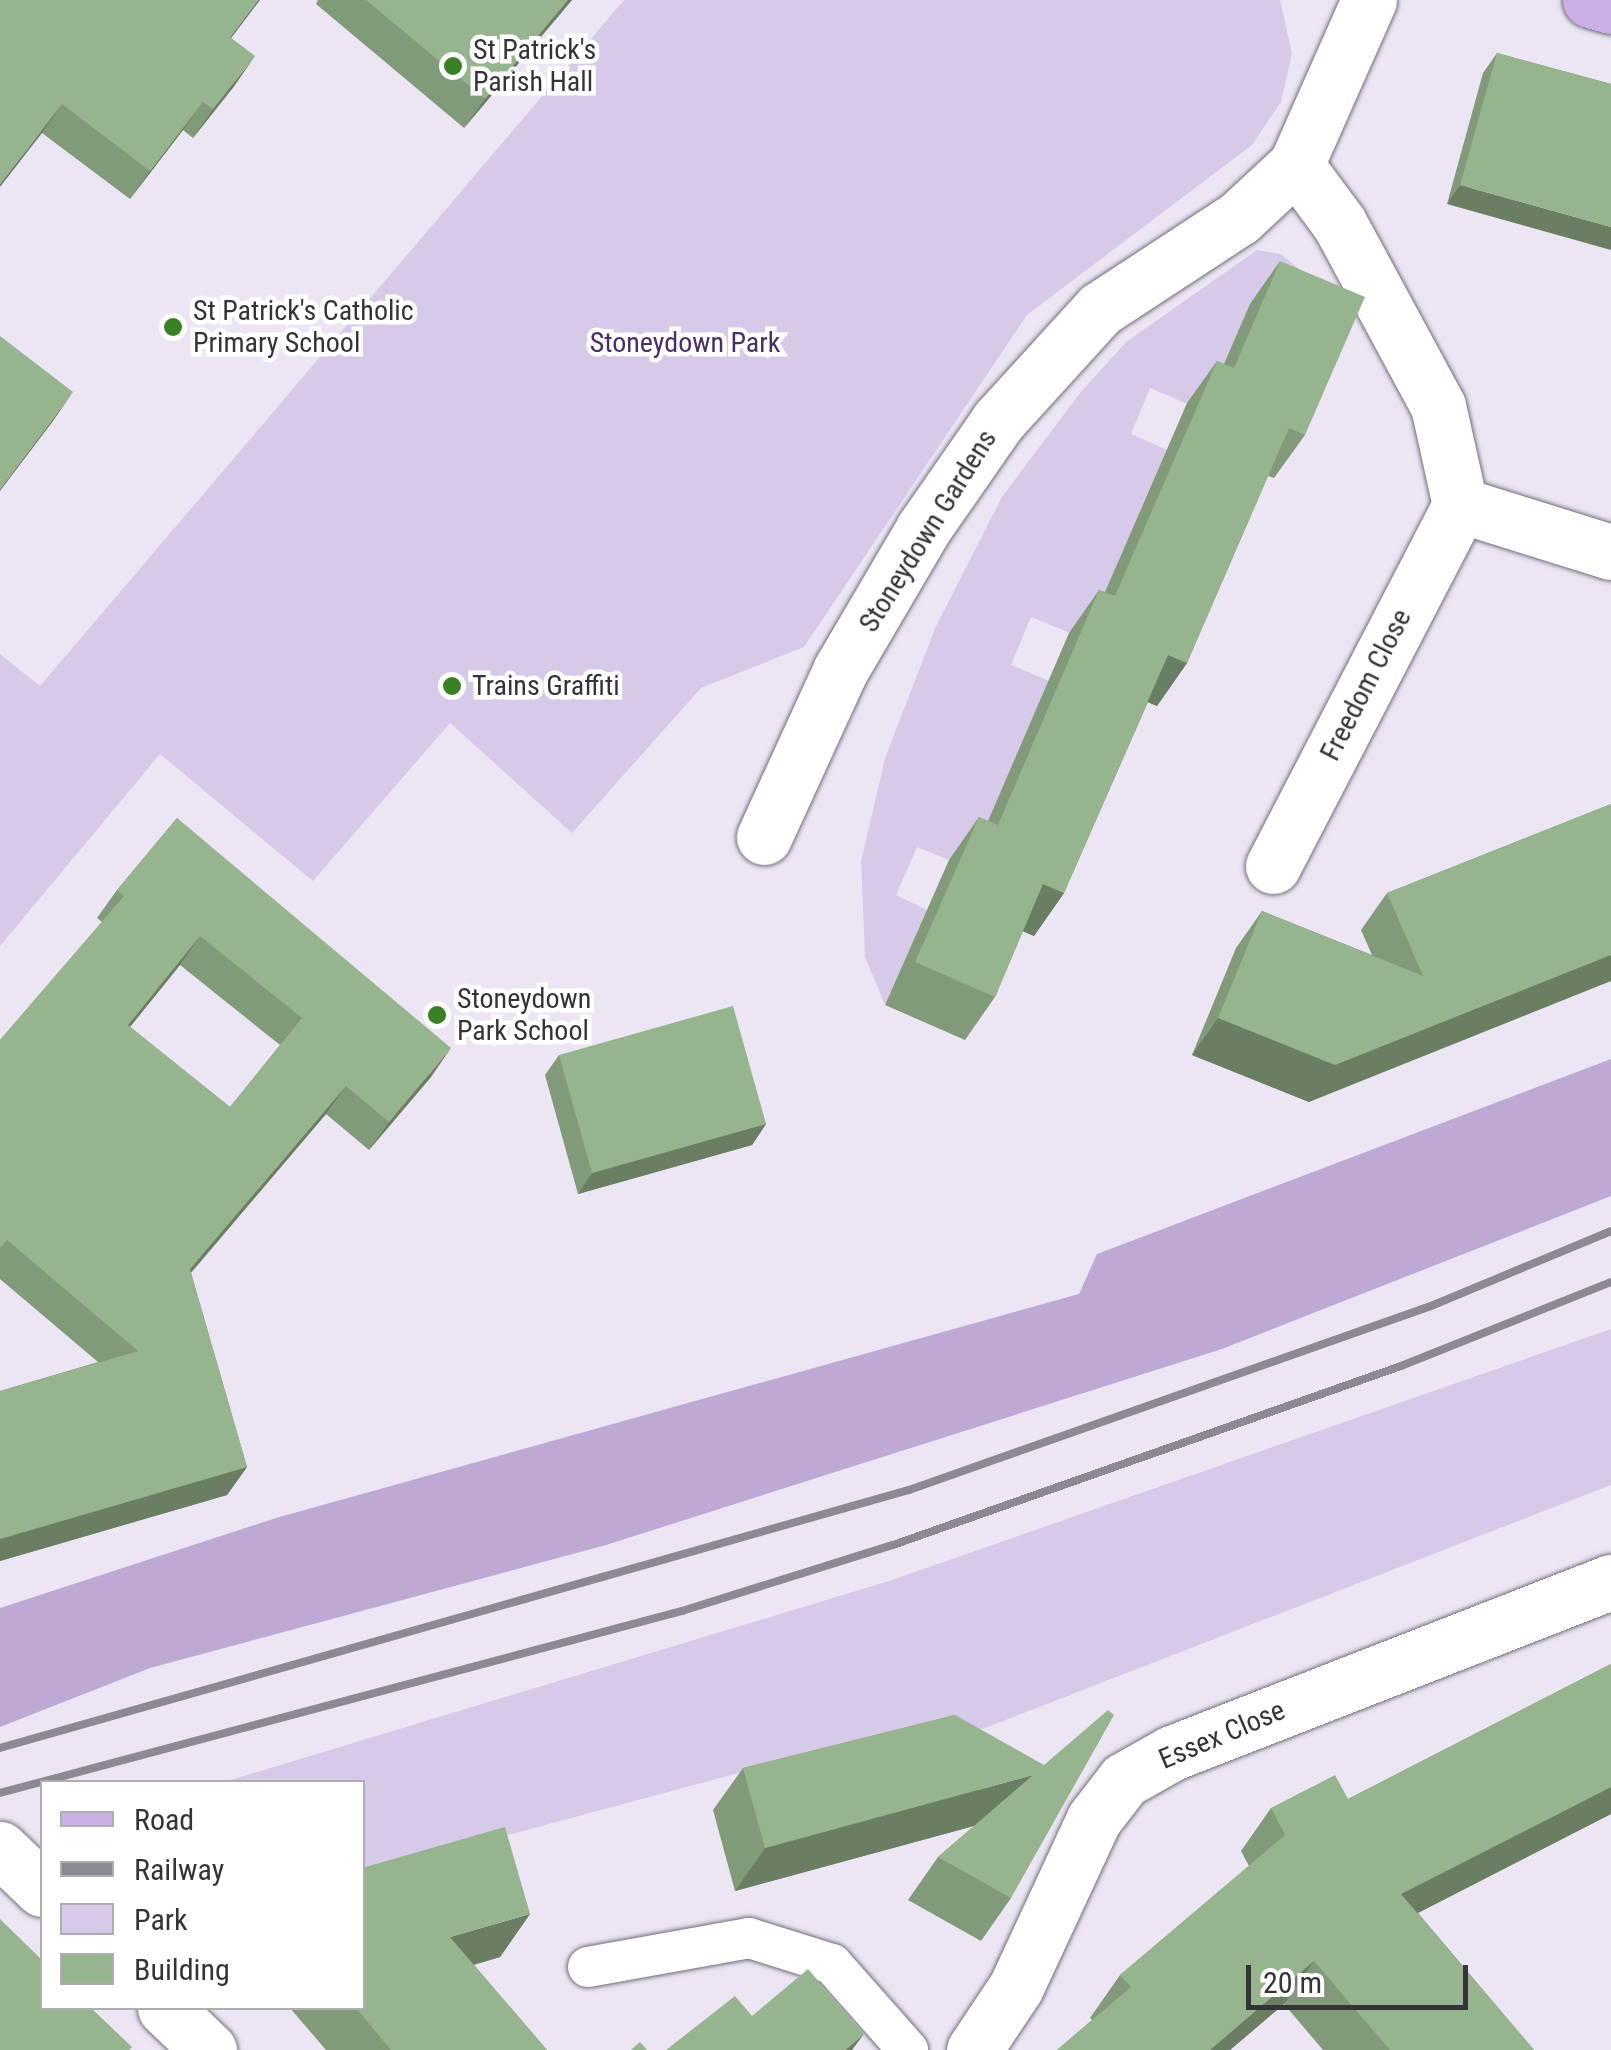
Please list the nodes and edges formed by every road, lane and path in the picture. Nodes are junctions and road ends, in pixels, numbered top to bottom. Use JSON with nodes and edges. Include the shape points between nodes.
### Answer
{"nodes":[{"id":1,"x":1370,"y":0,"type":"edge"},
{"id":2,"x":1590,"y":0,"type":"edge"},
{"id":3,"x":1611,"y":6,"type":"edge"},
{"id":4,"x":1296,"y":165,"type":"junction"},
{"id":5,"x":1460,"y":504,"type":"junction"},
{"id":6,"x":1611,"y":552,"type":"edge"},
{"id":7,"x":764,"y":837,"type":"dead end"},
{"id":8,"x":1273,"y":866,"type":"dead end"},
{"id":9,"x":1611,"y":1582,"type":"edge"},
{"id":10,"x":0,"y":1848,"type":"edge"},
{"id":11,"x":40,"y":1888,"type":"edge"},
{"id":12,"x":588,"y":1966,"type":"dead end"},
{"id":13,"x":167,"y":2010,"type":"edge"},
{"id":14,"x":207,"y":2049,"type":"edge"},
{"id":15,"x":908,"y":2050,"type":"edge"},
{"id":16,"x":974,"y":2050,"type":"edge"}],
"edges":[{"from":1,"to":4,"type":"street","name":"Stoneydown Gardens"},
{"from":2,"to":3,"type":"main road"},
{"from":4,"to":5,"type":"street","via":[[1338,222],[1438,406]]},
{"from":4,"to":7,"type":"street","name":"Stoneydown Gardens","via":[[1238,218],[1100,309],[998,421],[923,529],[842,669]]},
{"from":5,"to":6,"type":"street"},
{"from":5,"to":8,"type":"street","name":"Freedom Close"},
{"from":9,"to":16,"type":"street","name":"Essex Close","via":[[1206,1739],[1124,1780],[1094,1820],[1016,1987]]},
{"from":10,"to":11,"type":"street"},
{"from":12,"to":15,"type":"lane","via":[[749,1938],[832,1964]]},
{"from":13,"to":14,"type":"street"}]}
